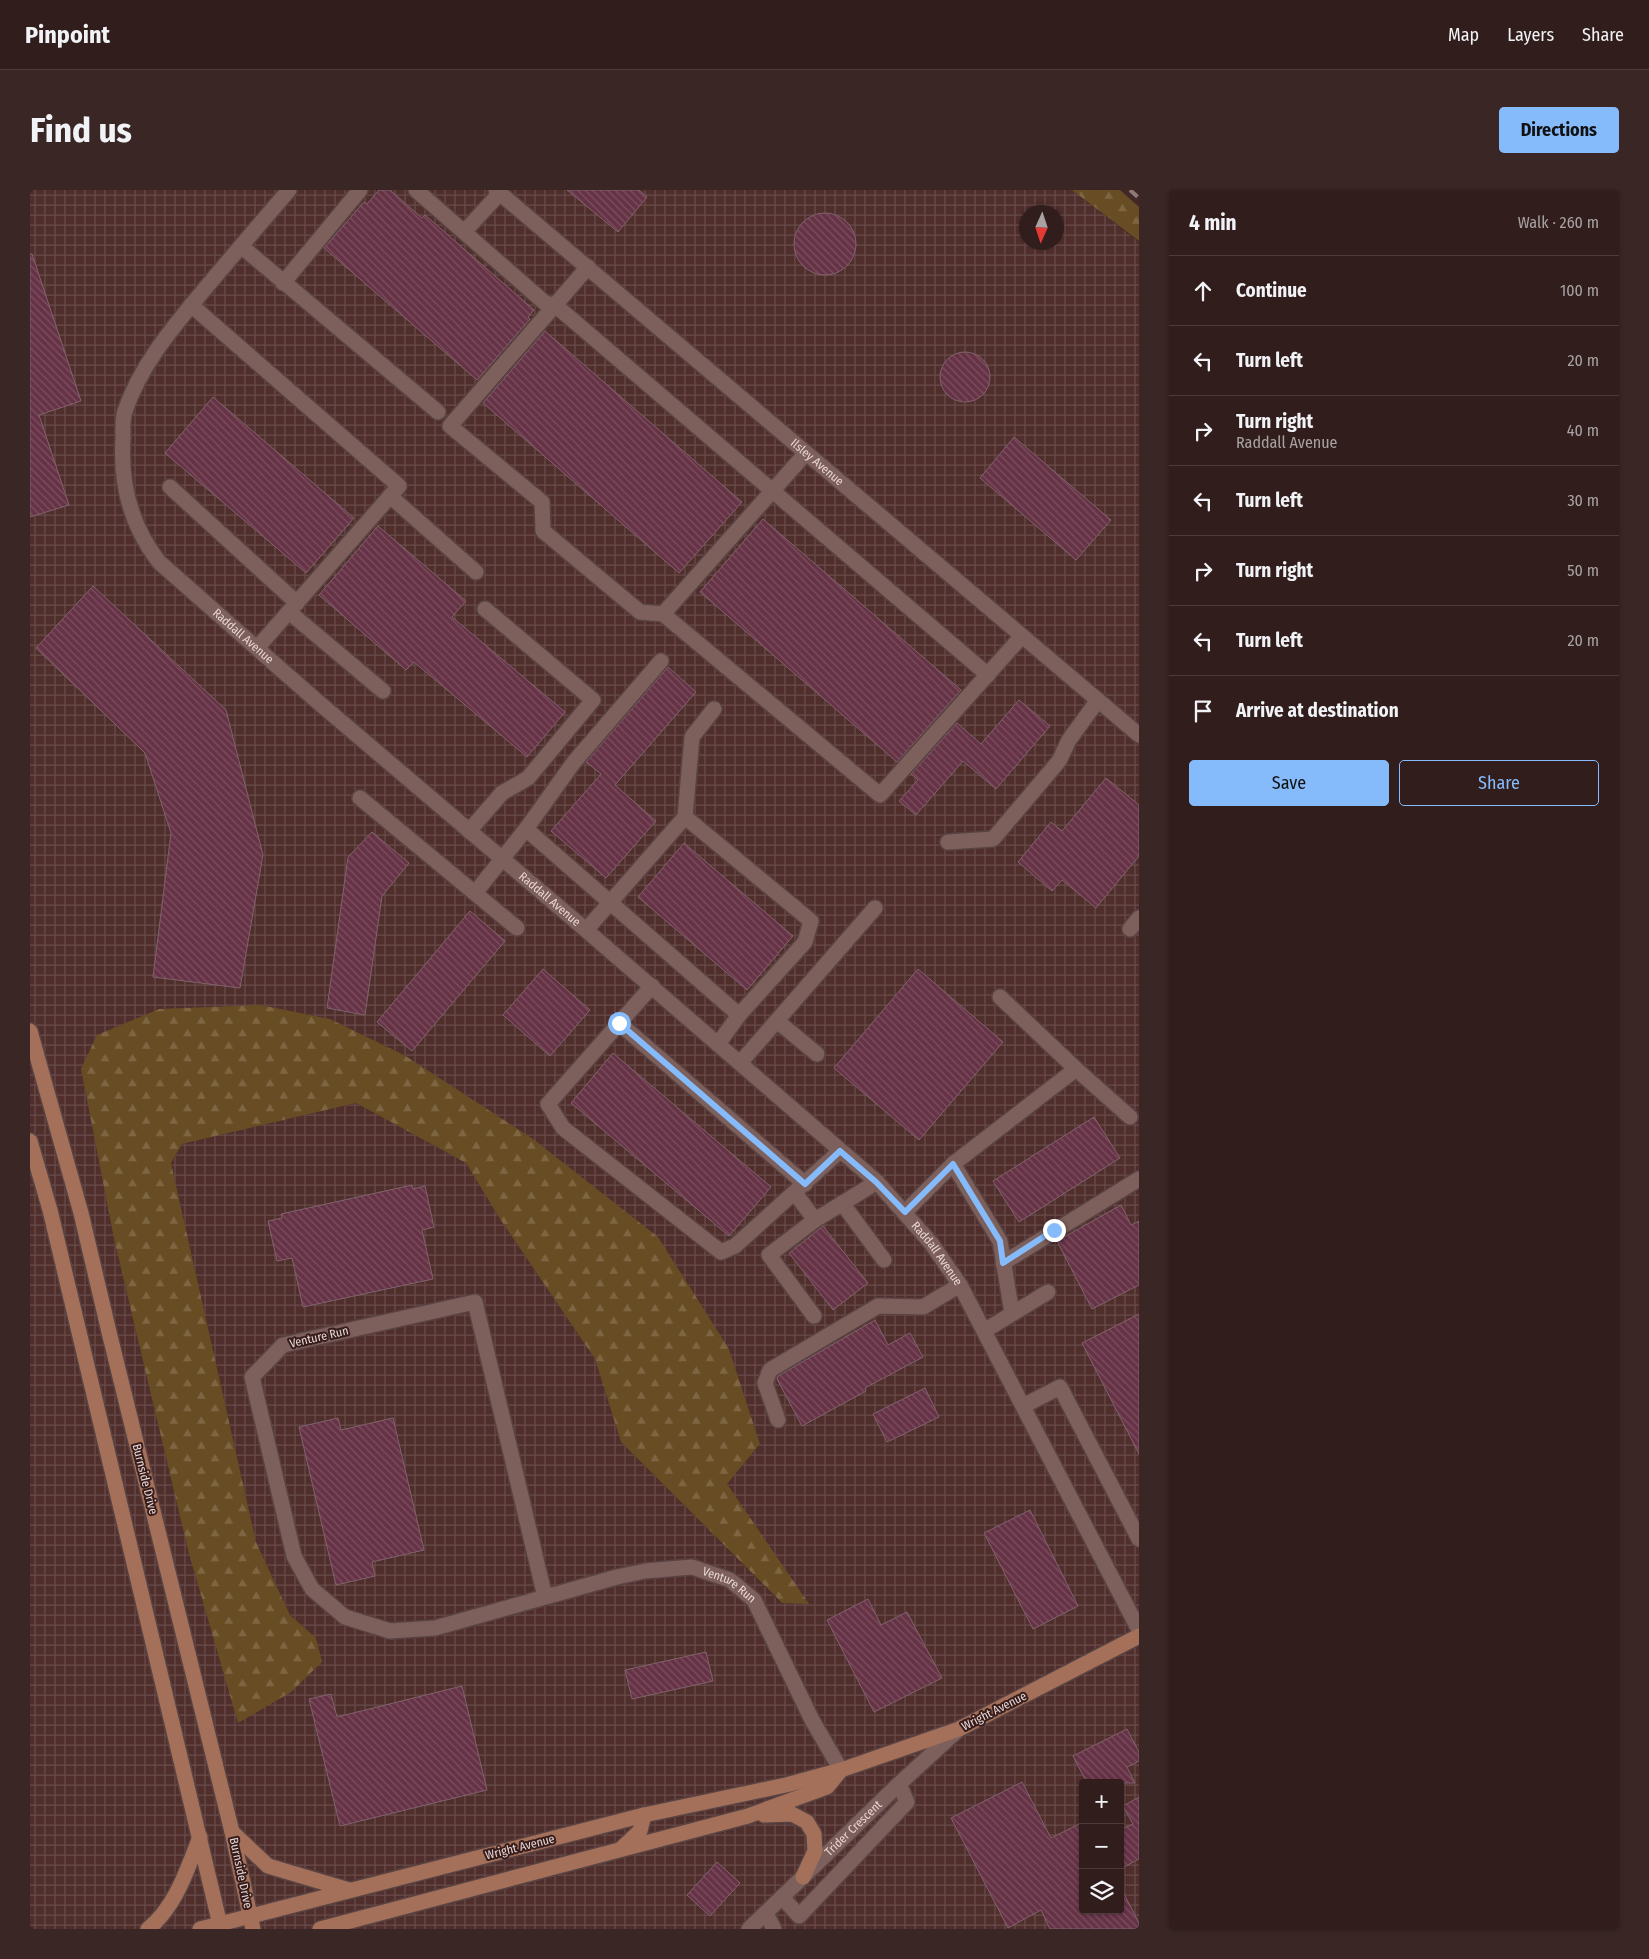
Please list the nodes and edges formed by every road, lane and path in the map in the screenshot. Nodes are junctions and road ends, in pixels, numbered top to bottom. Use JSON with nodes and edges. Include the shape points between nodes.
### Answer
{"nodes":[{"id":1,"x":289,"y":190,"type":"edge"},
{"id":2,"x":360,"y":190,"type":"edge"},
{"id":3,"x":416,"y":190,"type":"edge"},
{"id":4,"x":498,"y":191,"type":"edge"},
{"id":5,"x":464,"y":232,"type":"junction"},
{"id":6,"x":241,"y":246,"type":"junction"},
{"id":7,"x":588,"y":268,"type":"junction"},
{"id":8,"x":284,"y":283,"type":"junction"},
{"id":9,"x":191,"y":305,"type":"junction"},
{"id":10,"x":555,"y":305,"type":"junction"},
{"id":11,"x":438,"y":412,"type":"dead end"},
{"id":12,"x":806,"y":453,"type":"junction"},
{"id":13,"x":170,"y":487,"type":"dead end"},
{"id":14,"x":772,"y":490,"type":"junction"},
{"id":15,"x":390,"y":496,"type":"junction"},
{"id":16,"x":476,"y":572,"type":"dead end"},
{"id":17,"x":293,"y":607,"type":"junction"},
{"id":18,"x":485,"y":609,"type":"dead end"},
{"id":19,"x":663,"y":614,"type":"junction"},
{"id":20,"x":1022,"y":636,"type":"junction"},
{"id":21,"x":257,"y":648,"type":"junction"},
{"id":22,"x":661,"y":662,"type":"dead end"},
{"id":23,"x":988,"y":675,"type":"junction"},
{"id":24,"x":384,"y":691,"type":"dead end"},
{"id":25,"x":1098,"y":700,"type":"junction"},
{"id":26,"x":714,"y":709,"type":"dead end"},
{"id":27,"x":1139,"y":735,"type":"edge"},
{"id":28,"x":360,"y":798,"type":"dead end"},
{"id":29,"x":686,"y":817,"type":"junction"},
{"id":30,"x":526,"y":829,"type":"junction"},
{"id":31,"x":469,"y":831,"type":"junction"},
{"id":32,"x":948,"y":842,"type":"dead end"},
{"id":33,"x":503,"y":859,"type":"junction"},
{"id":34,"x":475,"y":893,"type":"junction"},
{"id":35,"x":610,"y":903,"type":"junction"},
{"id":36,"x":875,"y":908,"type":"dead end"},
{"id":37,"x":517,"y":928,"type":"dead end"},
{"id":38,"x":586,"y":930,"type":"junction"},
{"id":39,"x":652,"y":986,"type":"junction"},
{"id":40,"x":1000,"y":996,"type":"dead end"},
{"id":41,"x":738,"y":1015,"type":"junction"},
{"id":42,"x":777,"y":1021,"type":"junction"},
{"id":43,"x":619,"y":1023,"type":"junction"},
{"id":44,"x":30,"y":1031,"type":"edge"},
{"id":45,"x":718,"y":1044,"type":"junction"},
{"id":46,"x":817,"y":1054,"type":"dead end"},
{"id":47,"x":740,"y":1063,"type":"junction"},
{"id":48,"x":1076,"y":1069,"type":"junction"},
{"id":49,"x":1130,"y":1117,"type":"dead end"},
{"id":50,"x":30,"y":1141,"type":"edge"},
{"id":51,"x":840,"y":1151,"type":"junction"},
{"id":52,"x":953,"y":1164,"type":"junction"},
{"id":53,"x":1139,"y":1179,"type":"edge"},
{"id":54,"x":876,"y":1182,"type":"junction"},
{"id":55,"x":800,"y":1188,"type":"junction"},
{"id":56,"x":842,"y":1203,"type":"junction"},
{"id":57,"x":905,"y":1212,"type":"junction"},
{"id":58,"x":815,"y":1220,"type":"junction"},
{"id":59,"x":884,"y":1260,"type":"dead end"},
{"id":60,"x":1003,"y":1263,"type":"junction"},
{"id":61,"x":960,"y":1285,"type":"junction"},
{"id":62,"x":1048,"y":1292,"type":"dead end"},
{"id":63,"x":1012,"y":1313,"type":"junction"},
{"id":64,"x":814,"y":1316,"type":"dead end"},
{"id":65,"x":984,"y":1331,"type":"junction"},
{"id":66,"x":1023,"y":1406,"type":"junction"},
{"id":67,"x":778,"y":1420,"type":"dead end"},
{"id":68,"x":1139,"y":1539,"type":"edge"},
{"id":69,"x":545,"y":1597,"type":"junction"},
{"id":70,"x":1139,"y":1630,"type":"edge"},
{"id":71,"x":1139,"y":1636,"type":"edge"},
{"id":72,"x":959,"y":1729,"type":"junction"},
{"id":73,"x":842,"y":1770,"type":"junction"},
{"id":74,"x":899,"y":1784,"type":"junction"},
{"id":75,"x":644,"y":1815,"type":"junction"},
{"id":76,"x":748,"y":1816,"type":"junction"},
{"id":77,"x":232,"y":1832,"type":"junction"},
{"id":78,"x":200,"y":1837,"type":"junction"},
{"id":79,"x":620,"y":1850,"type":"junction"},
{"id":80,"x":803,"y":1876,"type":"junction"},
{"id":81,"x":351,"y":1890,"type":"junction"},
{"id":82,"x":782,"y":1897,"type":"junction"},
{"id":83,"x":766,"y":1913,"type":"junction"},
{"id":84,"x":251,"y":1923,"type":"edge"},
{"id":85,"x":221,"y":1926,"type":"edge"},
{"id":86,"x":334,"y":1927,"type":"edge"},
{"id":87,"x":148,"y":1929,"type":"edge"},
{"id":88,"x":200,"y":1929,"type":"edge"},
{"id":89,"x":320,"y":1929,"type":"edge"},
{"id":90,"x":749,"y":1929,"type":"edge"},
{"id":91,"x":774,"y":1929,"type":"edge"}],
"edges":[{"from":1,"to":6,"type":"street","name":"Raddall Avenue"},
{"from":2,"to":8,"type":"street"},
{"from":3,"to":5,"type":"street"},
{"from":4,"to":5,"type":"street"},
{"from":4,"to":7,"type":"street","name":"Ilsley Avenue"},
{"from":5,"to":10,"type":"street","via":[[545,303]]},
{"from":6,"to":8,"type":"street"},
{"from":6,"to":9,"type":"street","name":"Raddall Avenue"},
{"from":7,"to":10,"type":"street"},
{"from":7,"to":12,"type":"street","name":"Ilsley Avenue"},
{"from":8,"to":11,"type":"street"},
{"from":9,"to":15,"type":"street","via":[[399,486]]},
{"from":9,"to":21,"type":"street","name":"Raddall Avenue","via":[[164,339],[135,385],[124,414],[122,456],[126,494],[147,547],[159,562]]},
{"from":10,"to":14,"type":"street"},
{"from":10,"to":19,"type":"street","via":[[450,426],[542,502],[543,531],[640,612]]},
{"from":12,"to":14,"type":"street"},
{"from":12,"to":20,"type":"street","name":"Ilsley Avenue"},
{"from":13,"to":17,"type":"street"},
{"from":14,"to":19,"type":"street"},
{"from":14,"to":23,"type":"street"},
{"from":15,"to":16,"type":"street"},
{"from":15,"to":17,"type":"street"},
{"from":17,"to":21,"type":"street"},
{"from":17,"to":24,"type":"street"},
{"from":18,"to":31,"type":"street","via":[[593,700],[528,778],[502,794]]},
{"from":19,"to":23,"type":"street","via":[[880,795]]},
{"from":20,"to":23,"type":"street"},
{"from":20,"to":25,"type":"street","name":"Ilsley Avenue"},
{"from":21,"to":31,"type":"street","name":"Raddall Avenue"},
{"from":22,"to":30,"type":"street","via":[[574,762]]},
{"from":25,"to":27,"type":"street","name":"Ilsley Avenue"},
{"from":25,"to":32,"type":"street","via":[[1069,740],[1059,761],[993,839]]},
{"from":26,"to":29,"type":"street","via":[[692,737]]},
{"from":28,"to":34,"type":"street"},
{"from":29,"to":35,"type":"street"},
{"from":29,"to":41,"type":"street","via":[[811,921],[805,942]]},
{"from":30,"to":33,"type":"street"},
{"from":30,"to":35,"type":"street"},
{"from":31,"to":33,"type":"street","name":"Raddall Avenue"},
{"from":33,"to":34,"type":"street"},
{"from":33,"to":38,"type":"street","name":"Raddall Avenue"},
{"from":34,"to":37,"type":"street"},
{"from":35,"to":38,"type":"street"},
{"from":35,"to":41,"type":"street"},
{"from":36,"to":42,"type":"street"},
{"from":38,"to":39,"type":"street","name":"Raddall Avenue"},
{"from":39,"to":43,"type":"street"},
{"from":39,"to":45,"type":"street","name":"Raddall Avenue"},
{"from":40,"to":48,"type":"street"},
{"from":41,"to":45,"type":"street"},
{"from":42,"to":46,"type":"street"},
{"from":42,"to":47,"type":"street"},
{"from":43,"to":55,"type":"street"},
{"from":43,"to":55,"type":"street","via":[[548,1104],[564,1128],[721,1252],[735,1246]]},
{"from":44,"to":77,"type":"main road","name":"Burnside Drive","via":[[81,1213]]},
{"from":45,"to":47,"type":"street","name":"Raddall Avenue"},
{"from":47,"to":51,"type":"street","name":"Raddall Avenue"},
{"from":48,"to":49,"type":"street"},
{"from":48,"to":52,"type":"street"},
{"from":50,"to":78,"type":"main road","via":[[50,1210]]},
{"from":51,"to":54,"type":"street","name":"Raddall Avenue"},
{"from":51,"to":55,"type":"street"},
{"from":52,"to":57,"type":"street"},
{"from":52,"to":60,"type":"street","via":[[1000,1241]]},
{"from":53,"to":60,"type":"street"},
{"from":54,"to":56,"type":"street"},
{"from":54,"to":57,"type":"street","name":"Raddall Avenue"},
{"from":55,"to":58,"type":"street"},
{"from":56,"to":58,"type":"street"},
{"from":56,"to":59,"type":"street"},
{"from":57,"to":61,"type":"street","name":"Raddall Avenue"},
{"from":58,"to":64,"type":"street","via":[[770,1256]]},
{"from":60,"to":63,"type":"street"},
{"from":61,"to":65,"type":"street","name":"Raddall Avenue"},
{"from":61,"to":67,"type":"street","via":[[923,1307],[878,1306],[770,1370],[765,1383]]},
{"from":62,"to":63,"type":"street"},
{"from":63,"to":65,"type":"street"},
{"from":65,"to":66,"type":"street","name":"Raddall Avenue"},
{"from":66,"to":68,"type":"street","via":[[1060,1387]]},
{"from":66,"to":70,"type":"street","name":"Raddall Avenue"},
{"from":69,"to":69,"type":"street","name":"Venture Run","via":[[475,1302],[283,1345],[252,1377],[294,1556],[312,1589],[345,1617],[390,1631],[435,1628]]},
{"from":69,"to":73,"type":"street","name":"Venture Run","via":[[645,1571],[692,1567],[730,1580],[754,1600],[812,1720]]},
{"from":71,"to":72,"type":"main road","name":"Wright Avenue"},
{"from":72,"to":73,"type":"main road","name":"Wright Avenue"},
{"from":72,"to":74,"type":"street","name":"Trider Crescent"},
{"from":73,"to":75,"type":"main road","name":"Wright Avenue"},
{"from":73,"to":76,"type":"main road","name":"Wright Avenue","via":[[826,1787]]},
{"from":74,"to":80,"type":"street","name":"Trider Crescent"},
{"from":74,"to":82,"type":"street","via":[[907,1802],[799,1916]]},
{"from":75,"to":79,"type":"main road","via":[[640,1831]]},
{"from":75,"to":81,"type":"main road","name":"Wright Avenue"},
{"from":76,"to":79,"type":"main road","name":"Wright Avenue"},
{"from":76,"to":80,"type":"main road","via":[[792,1814],[807,1822],[814,1834],[815,1851]]},
{"from":77,"to":81,"type":"main road","via":[[268,1866]]},
{"from":77,"to":84,"type":"main road","name":"Burnside Drive"},
{"from":78,"to":85,"type":"main road"},
{"from":78,"to":87,"type":"main road","via":[[178,1890]]},
{"from":79,"to":86,"type":"main road","name":"Wright Avenue"},
{"from":80,"to":82,"type":"street","name":"Trider Crescent"},
{"from":81,"to":84,"type":"main road","name":"Wright Avenue"},
{"from":82,"to":83,"type":"street","name":"Trider Crescent"},
{"from":83,"to":90,"type":"street","name":"Trider Crescent"},
{"from":83,"to":91,"type":"street"},
{"from":84,"to":85,"type":"main road","name":"Wright Avenue"},
{"from":85,"to":88,"type":"main road","name":"Wright Avenue"},
{"from":86,"to":89,"type":"main road","name":"Wright Avenue"}]}
